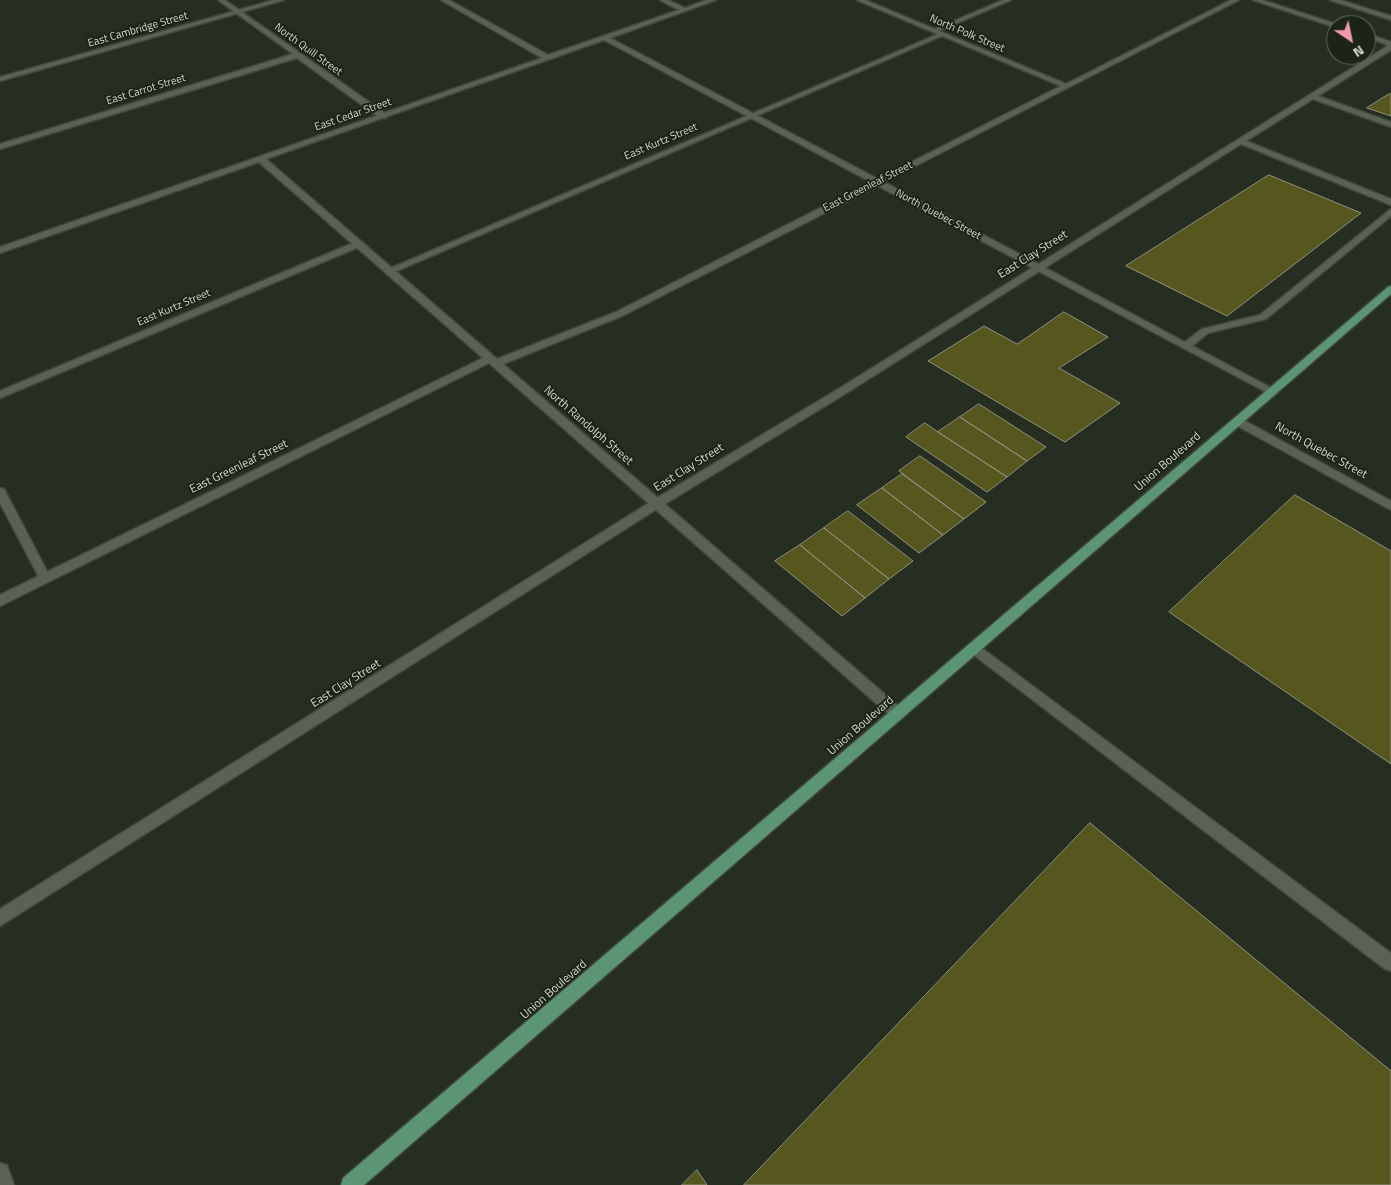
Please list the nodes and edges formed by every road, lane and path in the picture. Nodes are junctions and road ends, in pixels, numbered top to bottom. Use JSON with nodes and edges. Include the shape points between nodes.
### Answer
{"nodes":[{"id":1,"x":221,"y":0,"type":"edge"},
{"id":2,"x":281,"y":0,"type":"edge"},
{"id":3,"x":444,"y":0,"type":"edge"},
{"id":4,"x":663,"y":0,"type":"edge"},
{"id":5,"x":712,"y":0,"type":"edge"},
{"id":6,"x":860,"y":0,"type":"edge"},
{"id":7,"x":1008,"y":0,"type":"edge"},
{"id":8,"x":1236,"y":0,"type":"edge"},
{"id":9,"x":1256,"y":0,"type":"edge"},
{"id":10,"x":1333,"y":0,"type":"edge"},
{"id":11,"x":684,"y":10,"type":"junction"},
{"id":12,"x":238,"y":12,"type":"junction"},
{"id":13,"x":1391,"y":18,"type":"edge"},
{"id":14,"x":1326,"y":23,"type":"edge"},
{"id":15,"x":938,"y":33,"type":"junction"},
{"id":16,"x":605,"y":38,"type":"junction"},
{"id":17,"x":1376,"y":39,"type":"edge"},
{"id":18,"x":1391,"y":43,"type":"edge"},
{"id":19,"x":298,"y":55,"type":"junction"},
{"id":20,"x":548,"y":58,"type":"junction"},
{"id":21,"x":0,"y":79,"type":"edge"},
{"id":22,"x":1066,"y":86,"type":"junction"},
{"id":23,"x":1312,"y":96,"type":"junction"},
{"id":24,"x":383,"y":116,"type":"junction"},
{"id":25,"x":754,"y":116,"type":"junction"},
{"id":26,"x":1373,"y":118,"type":"junction"},
{"id":27,"x":1391,"y":121,"type":"edge"},
{"id":28,"x":1391,"y":125,"type":"edge"},
{"id":29,"x":1391,"y":134,"type":"edge"},
{"id":30,"x":1239,"y":141,"type":"junction"},
{"id":31,"x":0,"y":147,"type":"edge"},
{"id":32,"x":261,"y":159,"type":"junction"},
{"id":33,"x":877,"y":182,"type":"junction"},
{"id":34,"x":1391,"y":202,"type":"edge"},
{"id":35,"x":1391,"y":212,"type":"edge"},
{"id":36,"x":358,"y":244,"type":"junction"},
{"id":37,"x":0,"y":250,"type":"edge"},
{"id":38,"x":1040,"y":268,"type":"junction"},
{"id":39,"x":389,"y":271,"type":"junction"},
{"id":40,"x":1391,"y":289,"type":"edge"},
{"id":41,"x":1186,"y":346,"type":"junction"},
{"id":42,"x":492,"y":361,"type":"junction"},
{"id":43,"x":1272,"y":392,"type":"junction"},
{"id":44,"x":0,"y":395,"type":"edge"},
{"id":45,"x":1238,"y":421,"type":"junction"},
{"id":46,"x":0,"y":492,"type":"edge"},
{"id":47,"x":656,"y":504,"type":"junction"},
{"id":48,"x":1391,"y":506,"type":"edge"},
{"id":49,"x":45,"y":578,"type":"junction"},
{"id":50,"x":0,"y":601,"type":"edge"},
{"id":51,"x":976,"y":648,"type":"junction"},
{"id":52,"x":898,"y":714,"type":"junction"},
{"id":53,"x":0,"y":918,"type":"edge"},
{"id":54,"x":1391,"y":963,"type":"edge"},
{"id":55,"x":0,"y":1172,"type":"edge"},
{"id":56,"x":5,"y":1185,"type":"edge"},
{"id":57,"x":350,"y":1185,"type":"edge"}],
"edges":[{"from":1,"to":12,"type":"street","name":"North Quill Street"},
{"from":2,"to":12,"type":"street","name":"East Cambridge Street"},
{"from":3,"to":20,"type":"street"},
{"from":4,"to":11,"type":"street"},
{"from":5,"to":11,"type":"street","name":"East Cedar Street"},
{"from":6,"to":15,"type":"street","name":"North Polk Street"},
{"from":7,"to":15,"type":"street","name":"East Kurtz Street"},
{"from":8,"to":22,"type":"street","name":"East Greenleaf Street"},
{"from":9,"to":14,"type":"street"},
{"from":10,"to":13,"type":"street"},
{"from":11,"to":16,"type":"street","name":"East Cedar Street"},
{"from":12,"to":19,"type":"street","name":"North Quill Street"},
{"from":12,"to":21,"type":"street","name":"East Cambridge Street"},
{"from":15,"to":22,"type":"street","name":"North Polk Street"},
{"from":15,"to":25,"type":"street","name":"East Kurtz Street"},
{"from":16,"to":20,"type":"street","name":"East Cedar Street"},
{"from":16,"to":25,"type":"street","name":"North Quebec Street"},
{"from":17,"to":18,"type":"street"},
{"from":18,"to":23,"type":"street","name":"East Clay Street","via":[[1389,48]]},
{"from":19,"to":24,"type":"street","name":"North Quill Street"},
{"from":19,"to":31,"type":"street","name":"East Carrot Street"},
{"from":20,"to":24,"type":"street","name":"East Cedar Street"},
{"from":22,"to":33,"type":"street","name":"East Greenleaf Street"},
{"from":23,"to":26,"type":"street"},
{"from":23,"to":30,"type":"street","name":"East Clay Street"},
{"from":24,"to":32,"type":"street","name":"East Cedar Street"},
{"from":25,"to":33,"type":"street","name":"North Quebec Street"},
{"from":25,"to":39,"type":"street","name":"East Kurtz Street"},
{"from":26,"to":27,"type":"street"},
{"from":26,"to":28,"type":"street"},
{"from":26,"to":29,"type":"street"},
{"from":30,"to":34,"type":"street"},
{"from":30,"to":38,"type":"street","name":"East Clay Street"},
{"from":32,"to":36,"type":"street","name":"North Randolph Street"},
{"from":32,"to":37,"type":"street","name":"East Cedar Street"},
{"from":33,"to":38,"type":"street","name":"North Quebec Street"},
{"from":33,"to":42,"type":"street","name":"East Greenleaf Street","via":[[619,314]]},
{"from":35,"to":41,"type":"street","via":[[1263,318],[1205,331]]},
{"from":36,"to":39,"type":"street","name":"North Randolph Street"},
{"from":36,"to":44,"type":"street","name":"East Kurtz Street"},
{"from":38,"to":41,"type":"street","name":"North Quebec Street"},
{"from":38,"to":47,"type":"street","name":"East Clay Street"},
{"from":39,"to":42,"type":"street","name":"North Randolph Street"},
{"from":40,"to":43,"type":"main road","name":"Union Boulevard"},
{"from":41,"to":43,"type":"street","name":"North Quebec Street"},
{"from":42,"to":47,"type":"street","name":"North Randolph Street"},
{"from":42,"to":49,"type":"street","name":"East Greenleaf Street"},
{"from":43,"to":45,"type":"main road","name":"Union Boulevard"},
{"from":45,"to":48,"type":"street","name":"North Quebec Street"},
{"from":45,"to":51,"type":"main road","name":"Union Boulevard"},
{"from":46,"to":49,"type":"street"},
{"from":47,"to":52,"type":"street","name":"North Randolph Street"},
{"from":47,"to":53,"type":"street","name":"East Clay Street"},
{"from":49,"to":50,"type":"street","name":"East Greenleaf Street"},
{"from":51,"to":52,"type":"main road","name":"Union Boulevard"},
{"from":51,"to":54,"type":"street"},
{"from":52,"to":57,"type":"main road","name":"Union Boulevard"},
{"from":55,"to":56,"type":"street"}]}
